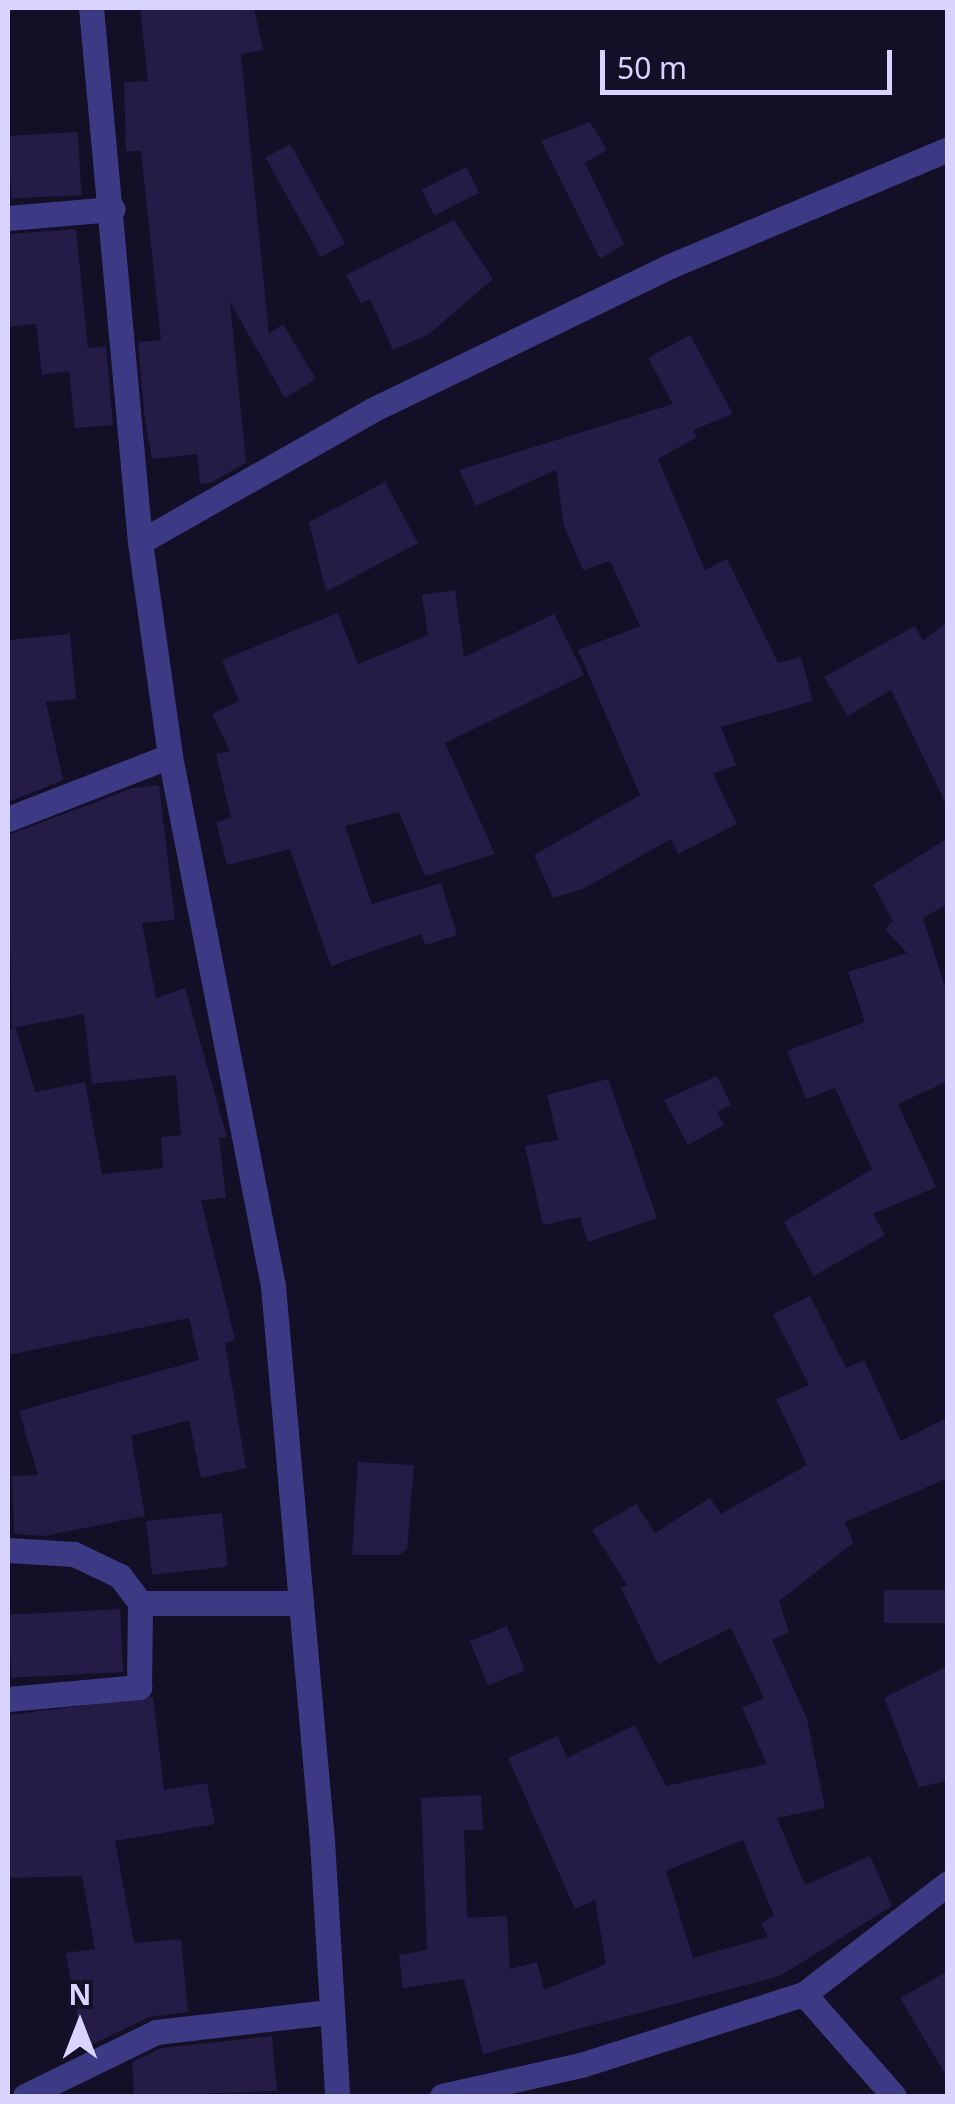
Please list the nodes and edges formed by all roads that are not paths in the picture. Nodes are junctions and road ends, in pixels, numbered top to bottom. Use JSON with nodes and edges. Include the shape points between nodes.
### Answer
{"nodes":[{"id":1,"x":91,"y":8,"type":"edge"},
{"id":2,"x":948,"y":148,"type":"edge"},
{"id":3,"x":113,"y":209,"type":"junction"},
{"id":4,"x":8,"y":218,"type":"edge"},
{"id":5,"x":140,"y":542,"type":"junction"},
{"id":6,"x":170,"y":756,"type":"junction"},
{"id":7,"x":8,"y":819,"type":"edge"},
{"id":8,"x":8,"y":1550,"type":"edge"},
{"id":9,"x":140,"y":1603,"type":"junction"},
{"id":10,"x":301,"y":1604,"type":"junction"},
{"id":11,"x":8,"y":1699,"type":"edge"},
{"id":12,"x":948,"y":1883,"type":"edge"},
{"id":13,"x":804,"y":1994,"type":"junction"},
{"id":14,"x":329,"y":2012,"type":"junction"},
{"id":15,"x":25,"y":2096,"type":"edge"},
{"id":16,"x":337,"y":2096,"type":"edge"},
{"id":17,"x":442,"y":2096,"type":"edge"},
{"id":18,"x":894,"y":2096,"type":"edge"}],
"edges":[{"from":1,"to":3,"type":"street"},
{"from":2,"to":5,"type":"street","via":[[670,266],[372,410]]},
{"from":3,"to":4,"type":"street"},
{"from":3,"to":5,"type":"street"},
{"from":5,"to":6,"type":"street"},
{"from":6,"to":7,"type":"street"},
{"from":6,"to":10,"type":"street","via":[[272,1286]]},
{"from":8,"to":9,"type":"street","via":[[74,1554],[120,1576]]},
{"from":9,"to":10,"type":"street"},
{"from":9,"to":11,"type":"street","via":[[140,1687]]},
{"from":10,"to":14,"type":"street"},
{"from":12,"to":13,"type":"street"},
{"from":13,"to":17,"type":"street","via":[[581,2065]]},
{"from":13,"to":18,"type":"street"},
{"from":14,"to":15,"type":"street","via":[[156,2032]]},
{"from":14,"to":16,"type":"street"}]}
